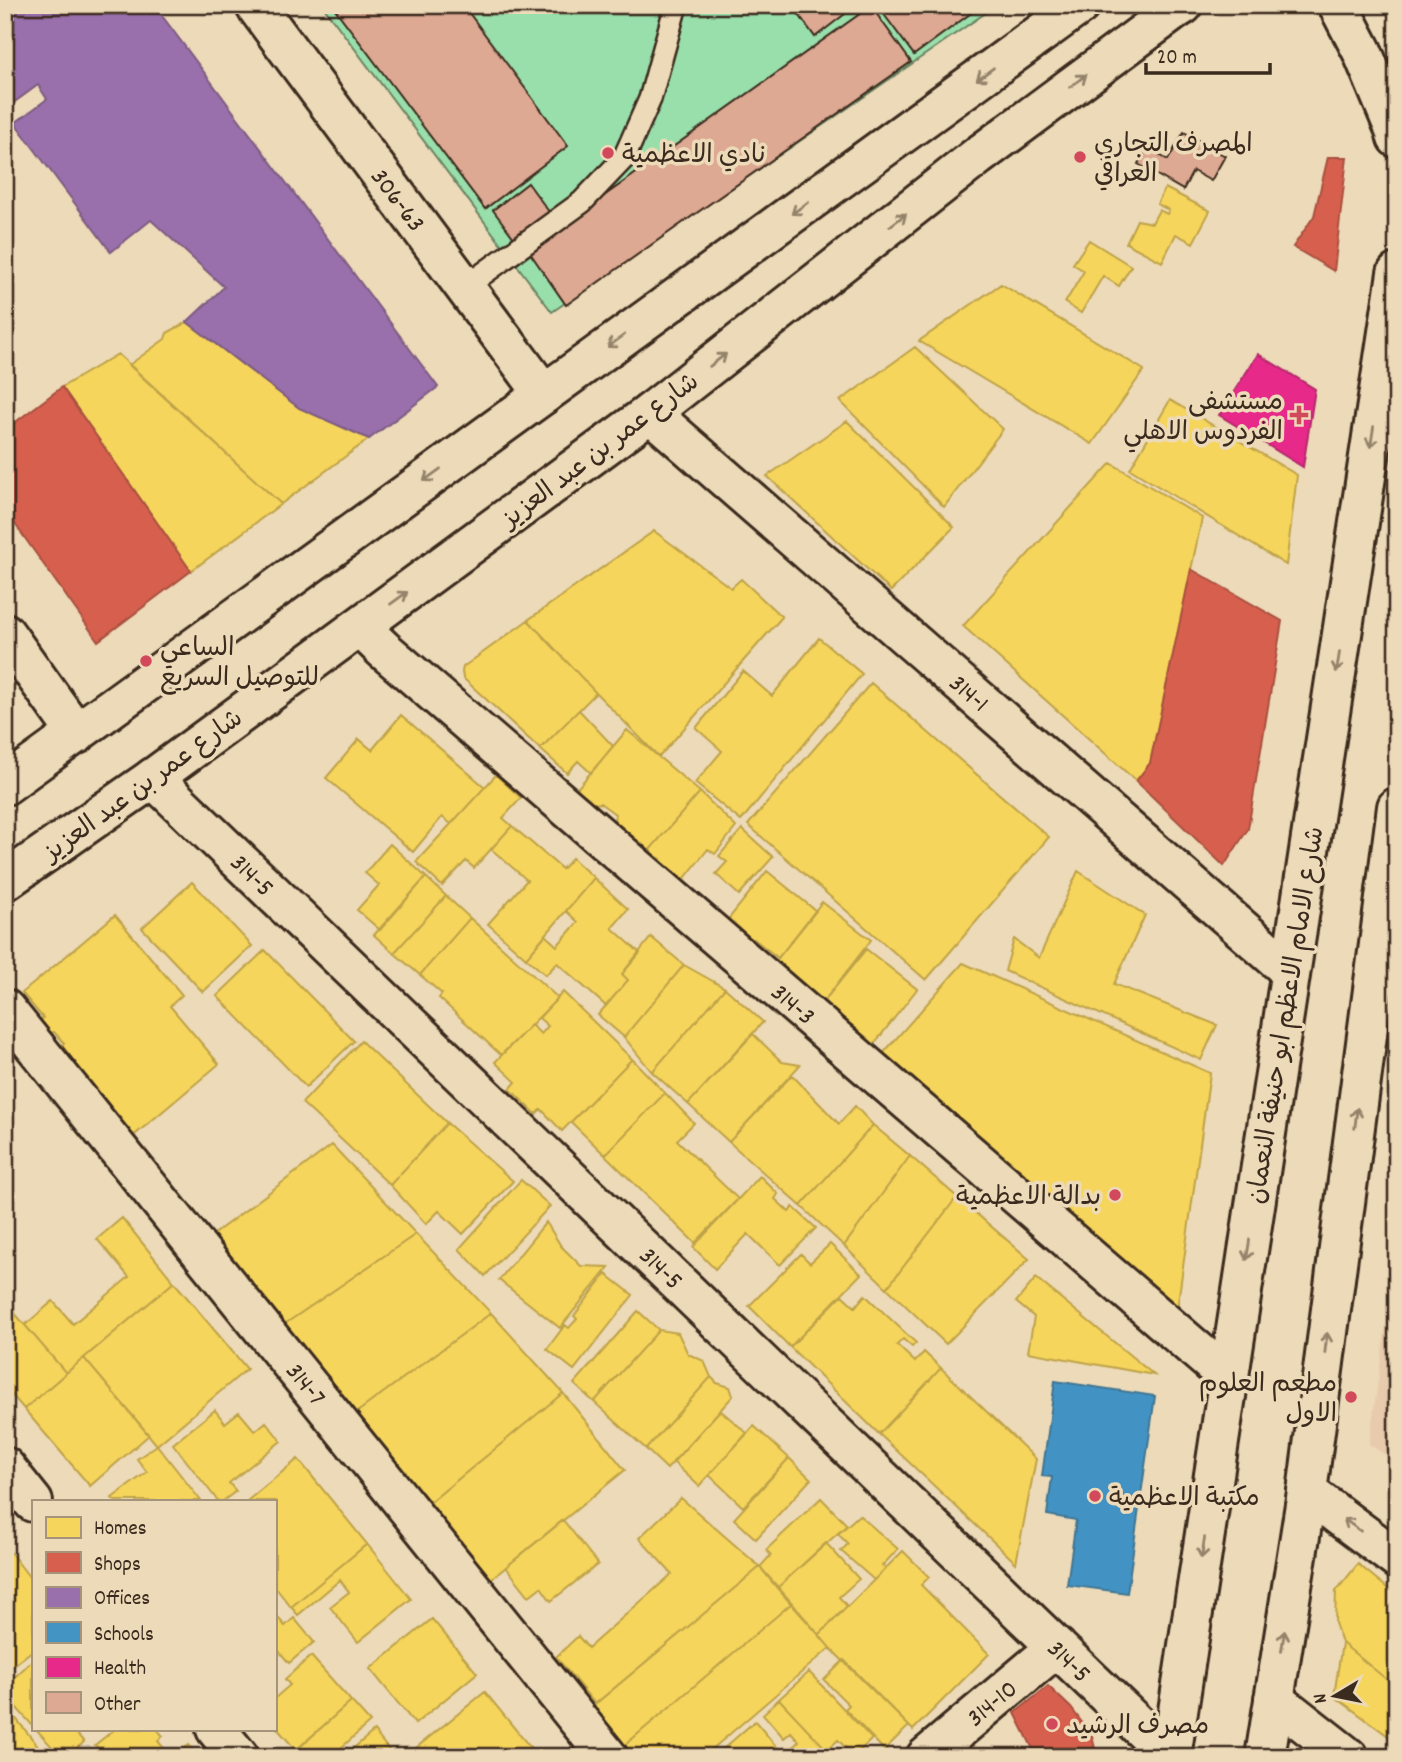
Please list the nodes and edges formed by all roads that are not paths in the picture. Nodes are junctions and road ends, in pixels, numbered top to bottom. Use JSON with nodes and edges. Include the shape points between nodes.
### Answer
{"nodes":[{"id":1,"x":255,"y":5,"type":"edge"},
{"id":2,"x":676,"y":5,"type":"edge"},
{"id":3,"x":1080,"y":5,"type":"edge"},
{"id":4,"x":1183,"y":5,"type":"edge"},
{"id":5,"x":1338,"y":5,"type":"edge"},
{"id":6,"x":1397,"y":138,"type":"edge"},
{"id":7,"x":1397,"y":273,"type":"edge"},
{"id":8,"x":465,"y":287,"type":"junction"},
{"id":9,"x":544,"y":394,"type":"junction"},
{"id":10,"x":650,"y":413,"type":"junction"},
{"id":11,"x":360,"y":627,"type":"junction"},
{"id":12,"x":5,"y":633,"type":"edge"},
{"id":13,"x":78,"y":734,"type":"junction"},
{"id":14,"x":153,"y":778,"type":"junction"},
{"id":15,"x":5,"y":785,"type":"edge"},
{"id":16,"x":1397,"y":807,"type":"edge"},
{"id":17,"x":5,"y":881,"type":"edge"},
{"id":18,"x":1290,"y":971,"type":"junction"},
{"id":19,"x":5,"y":1009,"type":"edge"},
{"id":20,"x":1229,"y":1378,"type":"junction"},
{"id":21,"x":5,"y":1467,"type":"edge"},
{"id":22,"x":1307,"y":1492,"type":"junction"},
{"id":23,"x":32,"y":1501,"type":"edge"},
{"id":24,"x":1397,"y":1559,"type":"edge"},
{"id":25,"x":1057,"y":1647,"type":"junction"},
{"id":26,"x":1274,"y":1699,"type":"junction"},
{"id":27,"x":217,"y":1730,"type":"edge"},
{"id":28,"x":239,"y":1757,"type":"edge"},
{"id":29,"x":608,"y":1757,"type":"edge"},
{"id":30,"x":926,"y":1757,"type":"edge"},
{"id":31,"x":1171,"y":1757,"type":"edge"},
{"id":32,"x":1265,"y":1757,"type":"edge"},
{"id":33,"x":1348,"y":1757,"type":"edge"}],
"edges":[{"from":1,"to":8,"type":"street","name":"306-63"},
{"from":2,"to":8,"type":"lane","via":[[649,99],[624,158],[582,202]]},
{"from":3,"to":9,"type":"street","one_way":true},
{"from":10,"to":4,"type":"street","name":"شارع عمر بن عبد العزيز","one_way":true,"via":[[978,156]]},
{"from":5,"to":6,"type":"street"},
{"from":7,"to":18,"type":"street","name":"شارع الامام الاعظم ابو حنيفة النعمان","one_way":true},
{"from":8,"to":9,"type":"street","name":"306-63"},
{"from":9,"to":13,"type":"street","one_way":true},
{"from":11,"to":10,"type":"street","name":"شارع عمر بن عبد العزيز","one_way":true},
{"from":10,"to":18,"type":"street","name":"314-1"},
{"from":11,"to":14,"type":"street","name":"شارع عمر بن عبد العزيز"},
{"from":11,"to":20,"type":"street","name":"314-3"},
{"from":12,"to":13,"type":"street"},
{"from":13,"to":15,"type":"street"},
{"from":14,"to":17,"type":"street","name":"شارع عمر بن عبد العزيز"},
{"from":14,"to":25,"type":"street","name":"314-5"},
{"from":22,"to":16,"type":"street","one_way":true},
{"from":18,"to":20,"type":"street","name":"شارع الامام الاعظم ابو حنيفة النعمان","one_way":true},
{"from":19,"to":29,"type":"street","name":"314-7"},
{"from":20,"to":31,"type":"street","name":"شارع الامام الاعظم ابو حنيفة النعمان","one_way":true},
{"from":21,"to":23,"type":"street"},
{"from":24,"to":22,"type":"street","one_way":true},
{"from":26,"to":22,"type":"street","one_way":true},
{"from":25,"to":30,"type":"street","name":"314-10"},
{"from":25,"to":31,"type":"street","name":"314-5"},
{"from":26,"to":32,"type":"street"},
{"from":26,"to":33,"type":"street"},
{"from":27,"to":28,"type":"street"}]}
